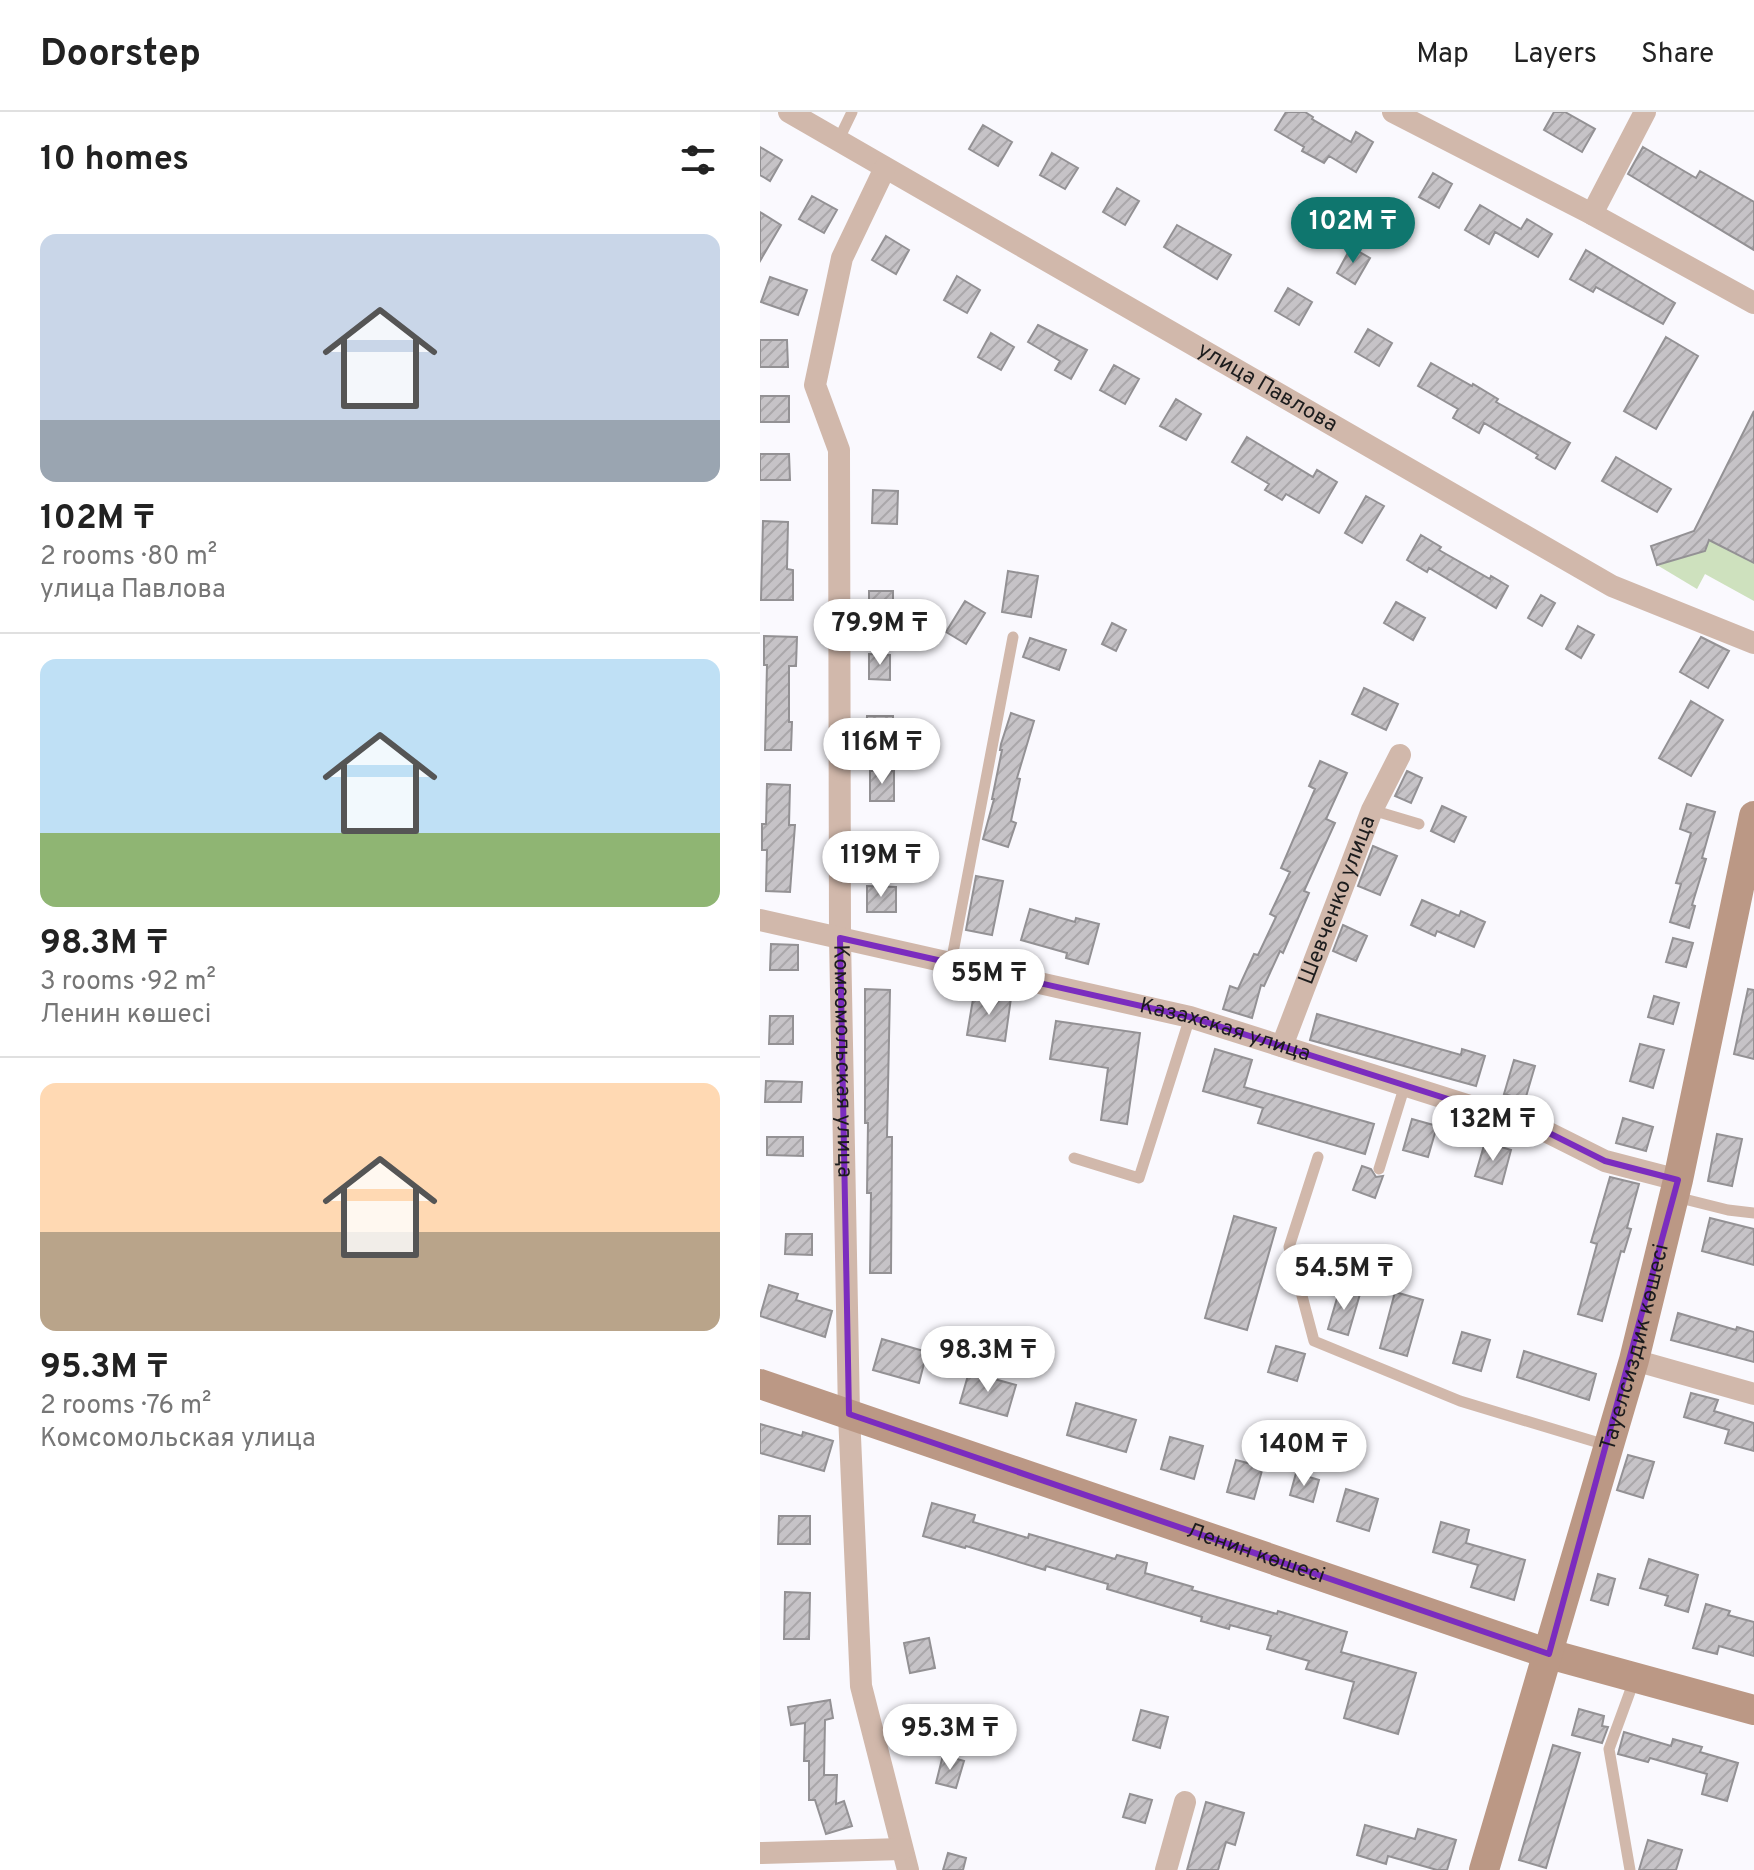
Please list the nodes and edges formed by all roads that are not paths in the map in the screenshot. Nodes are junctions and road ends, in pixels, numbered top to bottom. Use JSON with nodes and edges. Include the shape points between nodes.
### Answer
{"nodes":[{"id":1,"x":789,"y":112,"type":"edge"},
{"id":2,"x":852,"y":112,"type":"edge"},
{"id":3,"x":1393,"y":112,"type":"edge"},
{"id":4,"x":1645,"y":112,"type":"edge"},
{"id":5,"x":838,"y":141,"type":"junction"},
{"id":6,"x":885,"y":168,"type":"junction"},
{"id":7,"x":1592,"y":214,"type":"junction"},
{"id":8,"x":1754,"y":303,"type":"edge"},
{"id":9,"x":1013,"y":637,"type":"dead end"},
{"id":10,"x":1754,"y":643,"type":"edge"},
{"id":11,"x":1400,"y":755,"type":"dead end"},
{"id":12,"x":1372,"y":810,"type":"junction"},
{"id":13,"x":1754,"y":816,"type":"edge"},
{"id":14,"x":1419,"y":824,"type":"dead end"},
{"id":15,"x":760,"y":920,"type":"edge"},
{"id":16,"x":840,"y":938,"type":"junction"},
{"id":17,"x":951,"y":963,"type":"junction"},
{"id":18,"x":1190,"y":1017,"type":"junction"},
{"id":19,"x":1282,"y":1046,"type":"junction"},
{"id":20,"x":1405,"y":1085,"type":"junction"},
{"id":21,"x":1318,"y":1157,"type":"dead end"},
{"id":22,"x":1074,"y":1158,"type":"dead end"},
{"id":23,"x":1379,"y":1169,"type":"dead end"},
{"id":24,"x":1676,"y":1189,"type":"junction"},
{"id":25,"x":1754,"y":1213,"type":"edge"},
{"id":26,"x":1634,"y":1360,"type":"junction"},
{"id":27,"x":760,"y":1384,"type":"edge"},
{"id":28,"x":1754,"y":1394,"type":"edge"},
{"id":29,"x":849,"y":1414,"type":"junction"},
{"id":30,"x":1610,"y":1447,"type":"junction"},
{"id":31,"x":1549,"y":1654,"type":"junction"},
{"id":32,"x":1635,"y":1678,"type":"junction"},
{"id":33,"x":1754,"y":1710,"type":"edge"},
{"id":34,"x":1185,"y":1802,"type":"dead end"},
{"id":35,"x":760,"y":1853,"type":"edge"},
{"id":36,"x":905,"y":1859,"type":"edge"},
{"id":37,"x":1166,"y":1870,"type":"edge"},
{"id":38,"x":1484,"y":1870,"type":"edge"},
{"id":39,"x":1630,"y":1870,"type":"edge"}],
"edges":[{"from":1,"to":5,"type":"street","name":"улица Павлова"},
{"from":2,"to":5,"type":"lane"},
{"from":3,"to":7,"type":"street"},
{"from":4,"to":7,"type":"street"},
{"from":5,"to":6,"type":"street","name":"улица Павлова"},
{"from":6,"to":10,"type":"street","name":"улица Павлова","via":[[1612,586]]},
{"from":6,"to":16,"type":"street","name":"Комсомольская улица","via":[[842,258],[815,385],[839,450]]},
{"from":7,"to":8,"type":"street"},
{"from":9,"to":17,"type":"lane"},
{"from":11,"to":12,"type":"street","name":"Шевченко улица"},
{"from":12,"to":14,"type":"lane"},
{"from":12,"to":19,"type":"street","name":"Шевченко улица"},
{"from":13,"to":24,"type":"street","name":"Тауелсиздик көшесі"},
{"from":15,"to":16,"type":"street","name":"Казахская улица"},
{"from":16,"to":17,"type":"street","name":"Казахская улица"},
{"from":16,"to":29,"type":"street","name":"Комсомольская улица"},
{"from":17,"to":18,"type":"street","name":"Казахская улица"},
{"from":18,"to":19,"type":"street","name":"Казахская улица"},
{"from":18,"to":22,"type":"lane","via":[[1139,1178]]},
{"from":19,"to":20,"type":"street","name":"Казахская улица"},
{"from":20,"to":23,"type":"lane"},
{"from":20,"to":24,"type":"street","name":"Казахская улица","via":[[1539,1128]]},
{"from":21,"to":30,"type":"lane","via":[[1289,1247],[1314,1341],[1460,1401]]},
{"from":24,"to":25,"type":"lane","via":[[1728,1210]]},
{"from":24,"to":26,"type":"street","name":"Тауелсиздик көшесі"},
{"from":26,"to":28,"type":"street"},
{"from":26,"to":30,"type":"street","name":"Тауелсиздик көшесі"},
{"from":27,"to":29,"type":"street","name":"Ленин көшесі"},
{"from":29,"to":31,"type":"street","name":"Ленин көшесі"},
{"from":29,"to":36,"type":"street","name":"Комсомольская улица","via":[[861,1686]]},
{"from":30,"to":31,"type":"street","name":"Тауелсиздик көшесі"},
{"from":31,"to":32,"type":"street","name":"Ленин көшесі"},
{"from":31,"to":38,"type":"street","name":"Тауелсиздик көшесі"},
{"from":32,"to":33,"type":"street","name":"Ленин көшесі"},
{"from":32,"to":39,"type":"lane","via":[[1609,1749]]},
{"from":34,"to":37,"type":"street"},
{"from":35,"to":36,"type":"street"}]}
